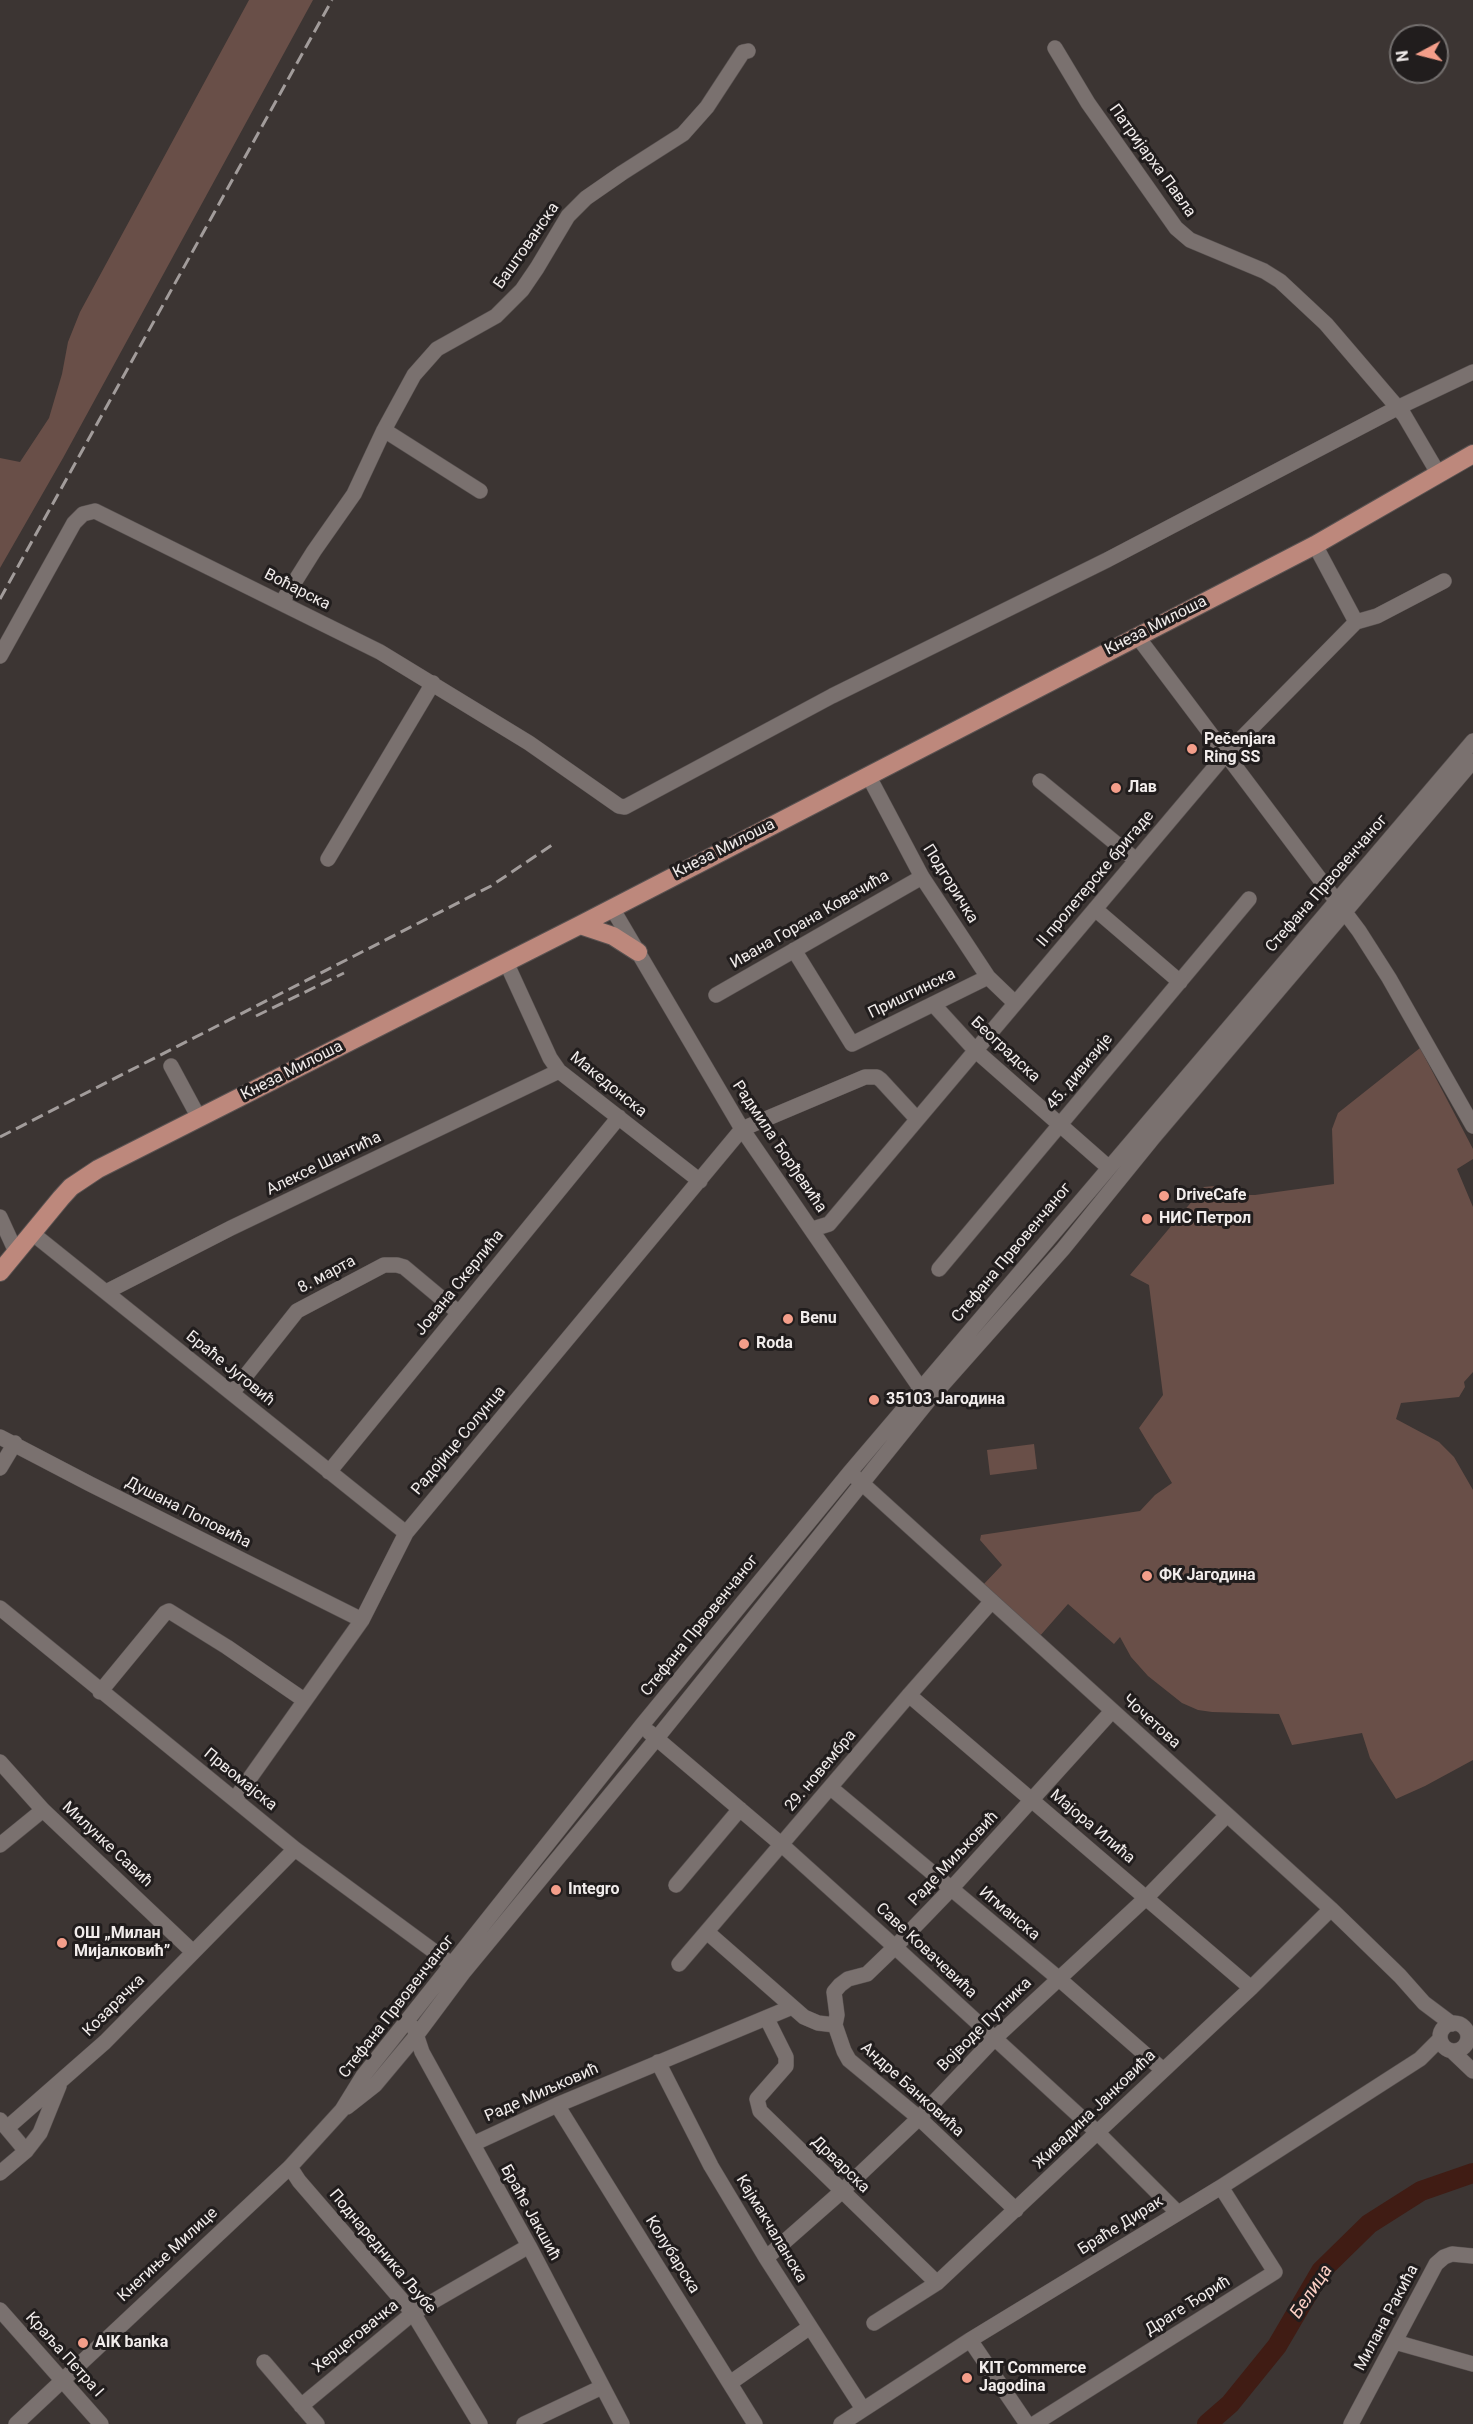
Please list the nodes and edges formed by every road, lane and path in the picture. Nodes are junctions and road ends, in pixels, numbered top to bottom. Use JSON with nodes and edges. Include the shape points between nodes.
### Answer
{"nodes":[{"id":1,"x":1055,"y":48,"type":"dead end"},
{"id":2,"x":748,"y":51,"type":"dead end"},
{"id":3,"x":1473,"y":372,"type":"edge"},
{"id":4,"x":1397,"y":408,"type":"junction"},
{"id":5,"x":384,"y":430,"type":"junction"},
{"id":6,"x":1473,"y":454,"type":"edge"},
{"id":7,"x":1438,"y":473,"type":"junction"},
{"id":8,"x":480,"y":491,"type":"dead end"},
{"id":9,"x":1316,"y":544,"type":"junction"},
{"id":10,"x":1444,"y":581,"type":"dead end"},
{"id":11,"x":282,"y":602,"type":"junction"},
{"id":12,"x":1356,"y":622,"type":"junction"},
{"id":13,"x":1137,"y":636,"type":"junction"},
{"id":14,"x":0,"y":656,"type":"edge"},
{"id":15,"x":433,"y":683,"type":"junction"},
{"id":16,"x":1473,"y":741,"type":"edge"},
{"id":17,"x":1226,"y":754,"type":"junction"},
{"id":18,"x":1473,"y":760,"type":"edge"},
{"id":19,"x":868,"y":775,"type":"junction"},
{"id":20,"x":1040,"y":781,"type":"dead end"},
{"id":21,"x":328,"y":859,"type":"dead end"},
{"id":22,"x":1136,"y":860,"type":"junction"},
{"id":23,"x":922,"y":877,"type":"junction"},
{"id":24,"x":1249,"y":899,"type":"dead end"},
{"id":25,"x":1339,"y":907,"type":"junction"},
{"id":26,"x":612,"y":908,"type":"junction"},
{"id":27,"x":1095,"y":909,"type":"junction"},
{"id":28,"x":580,"y":925,"type":"junction"},
{"id":29,"x":794,"y":950,"type":"junction"},
{"id":30,"x":638,"y":952,"type":"junction"},
{"id":31,"x":506,"y":962,"type":"junction"},
{"id":32,"x":988,"y":976,"type":"junction"},
{"id":33,"x":1179,"y":982,"type":"junction"},
{"id":34,"x":716,"y":995,"type":"dead end"},
{"id":35,"x":1015,"y":1003,"type":"junction"},
{"id":36,"x":933,"y":1004,"type":"junction"},
{"id":37,"x":975,"y":1050,"type":"junction"},
{"id":38,"x":171,"y":1066,"type":"dead end"},
{"id":39,"x":559,"y":1071,"type":"junction"},
{"id":40,"x":619,"y":1117,"type":"junction"},
{"id":41,"x":199,"y":1118,"type":"junction"},
{"id":42,"x":917,"y":1119,"type":"junction"},
{"id":43,"x":1060,"y":1124,"type":"junction"},
{"id":44,"x":1473,"y":1126,"type":"edge"},
{"id":45,"x":742,"y":1129,"type":"junction"},
{"id":46,"x":1148,"y":1133,"type":"junction"},
{"id":47,"x":1108,"y":1167,"type":"junction"},
{"id":48,"x":700,"y":1181,"type":"junction"},
{"id":49,"x":0,"y":1217,"type":"edge"},
{"id":50,"x":813,"y":1229,"type":"junction"},
{"id":51,"x":32,"y":1233,"type":"junction"},
{"id":52,"x":16,"y":1252,"type":"junction"},
{"id":53,"x":939,"y":1269,"type":"dead end"},
{"id":54,"x":0,"y":1272,"type":"edge"},
{"id":55,"x":106,"y":1292,"type":"junction"},
{"id":56,"x":459,"y":1313,"type":"junction"},
{"id":57,"x":232,"y":1393,"type":"junction"},
{"id":58,"x":924,"y":1394,"type":"junction"},
{"id":59,"x":0,"y":1437,"type":"edge"},
{"id":60,"x":15,"y":1443,"type":"junction"},
{"id":61,"x":0,"y":1468,"type":"edge"},
{"id":62,"x":329,"y":1472,"type":"junction"},
{"id":63,"x":850,"y":1472,"type":"junction"},
{"id":64,"x":861,"y":1482,"type":"junction"},
{"id":65,"x":406,"y":1533,"type":"junction"},
{"id":66,"x":992,"y":1601,"type":"junction"},
{"id":67,"x":0,"y":1608,"type":"edge"},
{"id":68,"x":362,"y":1620,"type":"junction"},
{"id":69,"x":100,"y":1692,"type":"junction"},
{"id":70,"x":909,"y":1695,"type":"junction"},
{"id":71,"x":304,"y":1700,"type":"junction"},
{"id":72,"x":1112,"y":1711,"type":"junction"},
{"id":73,"x":642,"y":1725,"type":"junction"},
{"id":74,"x":657,"y":1738,"type":"junction"},
{"id":75,"x":0,"y":1762,"type":"edge"},
{"id":76,"x":831,"y":1788,"type":"junction"},
{"id":77,"x":235,"y":1799,"type":"junction"},
{"id":78,"x":1033,"y":1800,"type":"junction"},
{"id":79,"x":43,"y":1809,"type":"junction"},
{"id":80,"x":740,"y":1809,"type":"junction"},
{"id":81,"x":1227,"y":1815,"type":"junction"},
{"id":82,"x":0,"y":1845,"type":"edge"},
{"id":83,"x":782,"y":1845,"type":"junction"},
{"id":84,"x":296,"y":1850,"type":"junction"},
{"id":85,"x":676,"y":1885,"type":"dead end"},
{"id":86,"x":951,"y":1889,"type":"junction"},
{"id":87,"x":1147,"y":1897,"type":"junction"},
{"id":88,"x":1331,"y":1910,"type":"junction"},
{"id":89,"x":707,"y":1932,"type":"junction"},
{"id":90,"x":895,"y":1947,"type":"junction"},
{"id":91,"x":193,"y":1952,"type":"junction"},
{"id":92,"x":679,"y":1964,"type":"dead end"},
{"id":93,"x":458,"y":1969,"type":"junction"},
{"id":94,"x":1058,"y":1978,"type":"junction"},
{"id":95,"x":1251,"y":1988,"type":"junction"},
{"id":96,"x":1424,"y":2003,"type":"junction"},
{"id":97,"x":792,"y":2007,"type":"junction"},
{"id":98,"x":411,"y":2017,"type":"junction"},
{"id":99,"x":767,"y":2019,"type":"junction"},
{"id":100,"x":835,"y":2025,"type":"junction"},
{"id":101,"x":1465,"y":2029,"type":"edge"},
{"id":102,"x":416,"y":2036,"type":"junction"},
{"id":103,"x":994,"y":2039,"type":"junction"},
{"id":104,"x":1446,"y":2044,"type":"junction"},
{"id":105,"x":1473,"y":2058,"type":"edge"},
{"id":106,"x":658,"y":2062,"type":"junction"},
{"id":107,"x":1163,"y":2070,"type":"junction"},
{"id":108,"x":1473,"y":2071,"type":"edge"},
{"id":109,"x":60,"y":2083,"type":"junction"},
{"id":110,"x":557,"y":2105,"type":"junction"},
{"id":111,"x":342,"y":2110,"type":"junction"},
{"id":112,"x":919,"y":2118,"type":"junction"},
{"id":113,"x":3,"y":2124,"type":"edge"},
{"id":114,"x":1098,"y":2133,"type":"junction"},
{"id":115,"x":472,"y":2144,"type":"junction"},
{"id":116,"x":26,"y":2151,"type":"junction"},
{"id":117,"x":290,"y":2167,"type":"junction"},
{"id":118,"x":0,"y":2173,"type":"edge"},
{"id":119,"x":1221,"y":2187,"type":"junction"},
{"id":120,"x":841,"y":2192,"type":"junction"},
{"id":121,"x":1016,"y":2210,"type":"junction"},
{"id":122,"x":1177,"y":2212,"type":"junction"},
{"id":123,"x":529,"y":2246,"type":"junction"},
{"id":124,"x":1473,"y":2256,"type":"edge"},
{"id":125,"x":766,"y":2258,"type":"junction"},
{"id":126,"x":937,"y":2283,"type":"junction"},
{"id":127,"x":0,"y":2310,"type":"edge"},
{"id":128,"x":413,"y":2313,"type":"junction"},
{"id":129,"x":874,"y":2323,"type":"dead end"},
{"id":130,"x":810,"y":2327,"type":"junction"},
{"id":131,"x":970,"y":2340,"type":"junction"},
{"id":132,"x":1395,"y":2342,"type":"junction"},
{"id":133,"x":264,"y":2362,"type":"dead end"},
{"id":134,"x":1473,"y":2364,"type":"edge"},
{"id":135,"x":62,"y":2379,"type":"junction"},
{"id":136,"x":730,"y":2383,"type":"junction"},
{"id":137,"x":602,"y":2387,"type":"junction"},
{"id":138,"x":301,"y":2406,"type":"junction"},
{"id":139,"x":863,"y":2409,"type":"junction"},
{"id":140,"x":20,"y":2423,"type":"edge"},
{"id":141,"x":102,"y":2424,"type":"edge"},
{"id":142,"x":317,"y":2424,"type":"edge"},
{"id":143,"x":480,"y":2424,"type":"edge"},
{"id":144,"x":525,"y":2424,"type":"edge"},
{"id":145,"x":622,"y":2424,"type":"edge"},
{"id":146,"x":755,"y":2424,"type":"edge"},
{"id":147,"x":841,"y":2424,"type":"edge"},
{"id":148,"x":1027,"y":2424,"type":"edge"},
{"id":149,"x":1034,"y":2424,"type":"edge"},
{"id":150,"x":1351,"y":2424,"type":"edge"}],
"edges":[{"from":1,"to":4,"type":"street","name":"Патријарха Павла","via":[[1088,103],[1182,234],[1280,281],[1326,324]]},
{"from":2,"to":5,"type":"street","name":"Баштованска","via":[[743,52],[707,107],[683,134],[586,198],[568,216],[522,290],[496,316],[437,349],[414,375]]},
{"from":3,"to":4,"type":"street"},
{"from":4,"to":7,"type":"street","name":"Патријарха Павла"},
{"from":4,"to":15,"type":"street","name":"Воћарска","via":[[1107,560],[832,696],[625,807]]},
{"from":5,"to":8,"type":"street"},
{"from":5,"to":11,"type":"street","name":"Баштованска","via":[[354,494]]},
{"from":6,"to":7,"type":"main road","name":"Кнеза Милоша"},
{"from":7,"to":9,"type":"main road","name":"Кнеза Милоша"},
{"from":9,"to":12,"type":"street"},
{"from":9,"to":13,"type":"main road","name":"Кнеза Милоша"},
{"from":10,"to":12,"type":"street","via":[[1377,616]]},
{"from":11,"to":14,"type":"street","name":"Воћарска","via":[[95,512],[83,514],[74,523]]},
{"from":11,"to":15,"type":"street","name":"Воћарска"},
{"from":12,"to":17,"type":"street","name":"II пролетерске бригаде"},
{"from":13,"to":17,"type":"street"},
{"from":13,"to":19,"type":"main road","name":"Кнеза Милоша"},
{"from":15,"to":21,"type":"street"},
{"from":16,"to":25,"type":"street","name":"Стефана Првовенчаног"},
{"from":17,"to":22,"type":"street","name":"II пролетерске бригаде"},
{"from":17,"to":25,"type":"street"},
{"from":18,"to":25,"type":"street","name":"Стефана Првовенчаног"},
{"from":19,"to":23,"type":"street","name":"Подгоричка"},
{"from":19,"to":26,"type":"main road","name":"Кнеза Милоша"},
{"from":20,"to":22,"type":"street"},
{"from":22,"to":27,"type":"street","name":"II пролетерске бригаде"},
{"from":23,"to":29,"type":"street","name":"Ивана Горана Ковачића"},
{"from":23,"to":32,"type":"street","name":"Подгоричка"},
{"from":24,"to":33,"type":"street","name":"45. дивизије"},
{"from":25,"to":44,"type":"street","via":[[1389,978]]},
{"from":25,"to":46,"type":"street","name":"Стефана Првовенчаног"},
{"from":26,"to":28,"type":"main road","name":"Кнеза Милоша"},
{"from":26,"to":30,"type":"street","name":"Радмила Ђорђевића"},
{"from":27,"to":33,"type":"street"},
{"from":27,"to":35,"type":"street","name":"II пролетерске бригаде"},
{"from":28,"to":30,"type":"main road","via":[[613,936]]},
{"from":28,"to":31,"type":"main road","name":"Кнеза Милоша"},
{"from":29,"to":34,"type":"street","name":"Ивана Горана Ковачића"},
{"from":29,"to":36,"type":"street","name":"Приштинска","via":[[852,1044]]},
{"from":30,"to":45,"type":"street","name":"Радмила Ђорђевића"},
{"from":31,"to":39,"type":"street","name":"Македонска"},
{"from":31,"to":41,"type":"main road","name":"Кнеза Милоша"},
{"from":32,"to":35,"type":"street","name":"Подгоричка"},
{"from":32,"to":36,"type":"street","name":"Приштинска"},
{"from":33,"to":43,"type":"street","name":"45. дивизије"},
{"from":35,"to":37,"type":"street","name":"II пролетерске бригаде"},
{"from":36,"to":37,"type":"street","name":"Београдска"},
{"from":37,"to":42,"type":"street","name":"II пролетерске бригаде"},
{"from":37,"to":43,"type":"street","name":"Београдска"},
{"from":38,"to":41,"type":"street"},
{"from":39,"to":40,"type":"street","name":"Македонска"},
{"from":39,"to":55,"type":"street","name":"Алексе Шантића"},
{"from":40,"to":48,"type":"street","name":"Македонска"},
{"from":40,"to":56,"type":"street","name":"Јована Скерлића"},
{"from":41,"to":51,"type":"main road","name":"Кнеза Милоша","via":[[81,1180]]},
{"from":42,"to":45,"type":"street","via":[[881,1080],[865,1077]]},
{"from":42,"to":50,"type":"street","name":"II пролетерске бригаде","via":[[829,1224]]},
{"from":43,"to":47,"type":"street","name":"Београдска"},
{"from":43,"to":53,"type":"street","name":"45. дивизије"},
{"from":45,"to":48,"type":"street","name":"Радојице Солунца"},
{"from":45,"to":50,"type":"street","name":"Радмила Ђорђевића"},
{"from":46,"to":47,"type":"street","name":"Стефана Првовенчаног"},
{"from":46,"to":58,"type":"street","name":"Стефана Првовенчаног","via":[[1063,1249]]},
{"from":47,"to":58,"type":"street","name":"Стефана Првовенчаног"},
{"from":48,"to":65,"type":"street","name":"Радојице Солунца"},
{"from":49,"to":52,"type":"street"},
{"from":50,"to":58,"type":"street","name":"Радмила Ђорђевића"},
{"from":51,"to":52,"type":"main road","name":"Кнеза Милоша"},
{"from":51,"to":55,"type":"street","name":"Браће Југовић"},
{"from":52,"to":54,"type":"main road","name":"Кнеза Милоша"},
{"from":55,"to":57,"type":"street","name":"Браће Југовић"},
{"from":56,"to":57,"type":"street","name":"8. марта","via":[[404,1267],[384,1265],[297,1311]]},
{"from":56,"to":62,"type":"street","name":"Јована Скерлића"},
{"from":57,"to":62,"type":"street","name":"Браће Југовић"},
{"from":58,"to":63,"type":"street","name":"Стефана Првовенчаног"},
{"from":58,"to":64,"type":"street","name":"Стефана Првовенчаног"},
{"from":59,"to":60,"type":"street","name":"Душана Поповића"},
{"from":60,"to":61,"type":"street"},
{"from":60,"to":68,"type":"street","name":"Душана Поповића"},
{"from":62,"to":65,"type":"street","name":"Браће Југовић"},
{"from":63,"to":64,"type":"street","name":"Чочетова"},
{"from":63,"to":73,"type":"street","name":"Стефана Првовенчаног"},
{"from":64,"to":66,"type":"street","name":"Чочетова"},
{"from":64,"to":74,"type":"street","name":"Стефана Првовенчаног"},
{"from":65,"to":68,"type":"street","name":"Радојице Солунца"},
{"from":66,"to":70,"type":"street","name":"29. новембра"},
{"from":66,"to":72,"type":"street","name":"Чочетова"},
{"from":67,"to":69,"type":"street","name":"Првомајска"},
{"from":68,"to":71,"type":"street","name":"Радојице Солунца"},
{"from":69,"to":71,"type":"street","via":[[169,1611]]},
{"from":69,"to":77,"type":"street","name":"Првомајска"},
{"from":70,"to":76,"type":"street","name":"29. новембра"},
{"from":70,"to":78,"type":"street","name":"Мајора Илића"},
{"from":71,"to":77,"type":"street","name":"Радојице Солунца"},
{"from":72,"to":78,"type":"street","name":"Раде Миљковић"},
{"from":72,"to":81,"type":"street","name":"Чочетова"},
{"from":73,"to":74,"type":"street","name":"Саве Ковачевића"},
{"from":73,"to":93,"type":"street","name":"Стефана Првовенчаног"},
{"from":74,"to":80,"type":"street","name":"Саве Ковачевића"},
{"from":74,"to":93,"type":"street","name":"Стефана Првовенчаног"},
{"from":75,"to":79,"type":"street","name":"Милунке Савић"},
{"from":76,"to":83,"type":"street","name":"29. новембра"},
{"from":76,"to":86,"type":"street","name":"Игманска"},
{"from":77,"to":84,"type":"street","name":"Првомајска"},
{"from":78,"to":86,"type":"street","name":"Раде Миљковић"},
{"from":78,"to":87,"type":"street","name":"Мајора Илића"},
{"from":79,"to":82,"type":"street"},
{"from":79,"to":91,"type":"street","name":"Милунке Савић"},
{"from":80,"to":83,"type":"street","name":"Саве Ковачевића"},
{"from":80,"to":85,"type":"street"},
{"from":81,"to":87,"type":"street","name":"Војводе Путника"},
{"from":81,"to":88,"type":"street","name":"Чочетова"},
{"from":83,"to":89,"type":"street","name":"29. новембра"},
{"from":83,"to":90,"type":"street","name":"Саве Ковачевића"},
{"from":84,"to":91,"type":"street","name":"Козарачка"},
{"from":84,"to":93,"type":"street","name":"Првомајска"},
{"from":86,"to":90,"type":"street","name":"Раде Миљковић"},
{"from":86,"to":94,"type":"street","name":"Игманска"},
{"from":87,"to":94,"type":"street","name":"Војводе Путника"},
{"from":87,"to":95,"type":"street","name":"Мајора Илића"},
{"from":88,"to":95,"type":"street","name":"Живадина Јанковића"},
{"from":88,"to":96,"type":"street","name":"Чочетова"},
{"from":89,"to":92,"type":"street","name":"29. новембра"},
{"from":89,"to":97,"type":"street"},
{"from":90,"to":100,"type":"street","name":"Раде Миљковић","via":[[867,1974],[840,1984],[834,1992]]},
{"from":90,"to":103,"type":"street","name":"Саве Ковачевића"},
{"from":91,"to":109,"type":"street","name":"Козарачка"},
{"from":93,"to":98,"type":"street","name":"Стефана Првовенчаног"},
{"from":93,"to":102,"type":"street","name":"Стефана Првовенчаног"},
{"from":94,"to":103,"type":"street","name":"Војводе Путника"},
{"from":94,"to":107,"type":"street","name":"Игманска"},
{"from":95,"to":107,"type":"street","name":"Живадина Јанковића"},
{"from":96,"to":101,"type":"street","name":"Чочетова"},
{"from":96,"to":104,"type":"street","name":"Чочетова"},
{"from":97,"to":99,"type":"street","name":"Раде Миљковић"},
{"from":97,"to":100,"type":"street","via":[[818,2023]]},
{"from":98,"to":102,"type":"street","name":"Браће Јакшић"},
{"from":98,"to":111,"type":"street","name":"Стефана Првовенчаног","via":[[363,2076]]},
{"from":99,"to":106,"type":"street","name":"Раде Миљковић"},
{"from":99,"to":120,"type":"street","name":"Дрварска","via":[[786,2057],[786,2066],[758,2099],[760,2111]]},
{"from":100,"to":112,"type":"street","name":"Андре Банковића","via":[[849,2060]]},
{"from":101,"to":104,"type":"street","via":[[1462,2048]]},
{"from":101,"to":104,"type":"street","via":[[1444,2027]]},
{"from":101,"to":105,"type":"street"},
{"from":102,"to":111,"type":"street","name":"Стефана Првовенчаног","via":[[375,2085]]},
{"from":102,"to":115,"type":"street","name":"Браће Јакшић"},
{"from":103,"to":112,"type":"street","name":"Војводе Путника"},
{"from":103,"to":114,"type":"street","name":"Саве Ковачевића"},
{"from":104,"to":108,"type":"street","name":"Чочетова"},
{"from":104,"to":119,"type":"street","name":"Браће Дирак"},
{"from":106,"to":110,"type":"street","name":"Раде Миљковић"},
{"from":106,"to":125,"type":"street","name":"Кајмакчаланска","via":[[711,2166]]},
{"from":107,"to":114,"type":"street","name":"Живадина Јанковића"},
{"from":109,"to":113,"type":"street"},
{"from":109,"to":116,"type":"street","name":"Козарачка","via":[[40,2133]]},
{"from":110,"to":115,"type":"street","name":"Раде Миљковић"},
{"from":110,"to":136,"type":"street","name":"Колубарска"},
{"from":111,"to":117,"type":"street","name":"Кнегиње Милице"},
{"from":112,"to":120,"type":"street","name":"Војводе Путника"},
{"from":112,"to":121,"type":"street","name":"Андре Банковића"},
{"from":113,"to":116,"type":"street"},
{"from":114,"to":121,"type":"street","name":"Живадина Јанковића"},
{"from":114,"to":122,"type":"street","name":"Саве Ковачевића"},
{"from":115,"to":123,"type":"street","name":"Браће Јакшић"},
{"from":116,"to":118,"type":"street","name":"Козарачка"},
{"from":117,"to":128,"type":"street","name":"Поднаредника Љубе"},
{"from":117,"to":135,"type":"street","name":"Кнегиње Милице"},
{"from":119,"to":122,"type":"street","name":"Браће Дирак"},
{"from":119,"to":149,"type":"street","name":"Драге Ђорић","via":[[1275,2272]]},
{"from":120,"to":125,"type":"street","name":"Војводе Путника"},
{"from":120,"to":126,"type":"street","name":"Дрварска"},
{"from":121,"to":126,"type":"street","name":"Живадина Јанковића"},
{"from":122,"to":131,"type":"street","name":"Браће Дирак"},
{"from":123,"to":128,"type":"street","name":"Херцеговачка"},
{"from":123,"to":137,"type":"street","name":"Браће Јакшић"},
{"from":124,"to":132,"type":"street","name":"Милана Ракића","via":[[1452,2254],[1436,2264]]},
{"from":125,"to":130,"type":"street","name":"Кајмакчаланска"},
{"from":126,"to":129,"type":"street","name":"Живадина Јанковића"},
{"from":127,"to":135,"type":"street","name":"Краља Петра I"},
{"from":128,"to":138,"type":"street","name":"Херцеговачка"},
{"from":128,"to":143,"type":"street","name":"Поднаредника Љубе"},
{"from":130,"to":136,"type":"street"},
{"from":130,"to":139,"type":"street","name":"Кајмакчаланска"},
{"from":131,"to":139,"type":"street","name":"Браће Дирак"},
{"from":131,"to":148,"type":"street"},
{"from":132,"to":134,"type":"street"},
{"from":132,"to":150,"type":"street","name":"Милана Ракића"},
{"from":133,"to":138,"type":"street"},
{"from":135,"to":140,"type":"street","name":"Кнегиње Милице"},
{"from":135,"to":141,"type":"street","name":"Краља Петра I"},
{"from":136,"to":146,"type":"street","name":"Колубарска"},
{"from":137,"to":144,"type":"street"},
{"from":137,"to":145,"type":"street","name":"Браће Јакшић"},
{"from":138,"to":142,"type":"street"},
{"from":139,"to":147,"type":"street","name":"Браће Дирак"}]}
